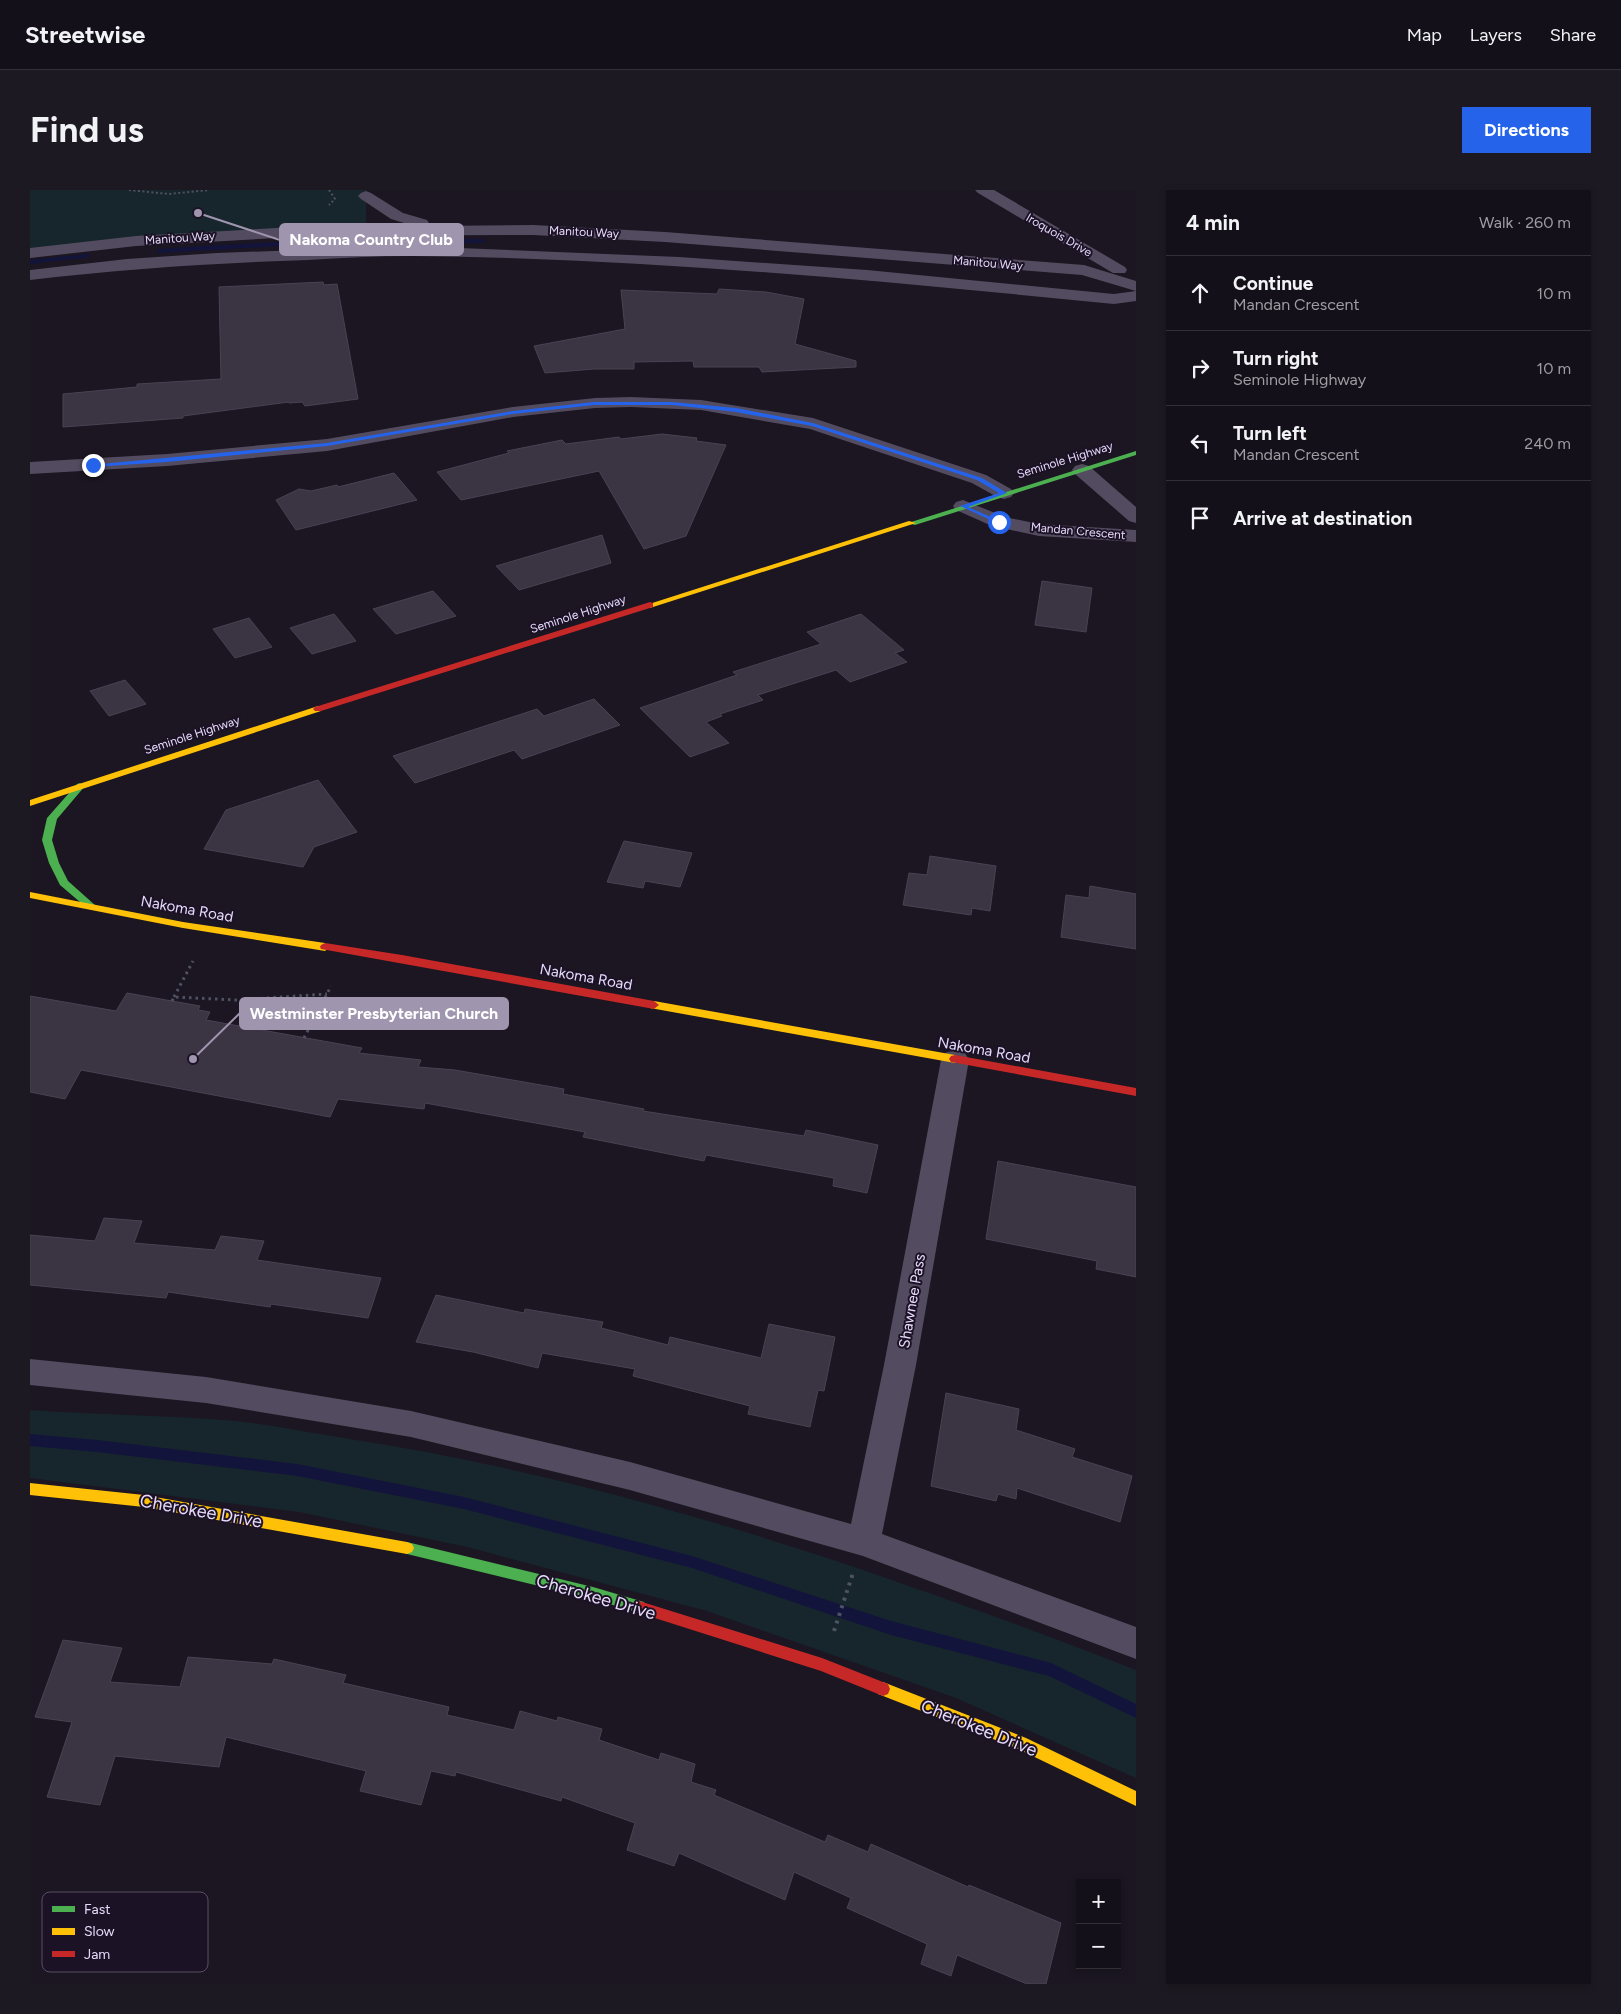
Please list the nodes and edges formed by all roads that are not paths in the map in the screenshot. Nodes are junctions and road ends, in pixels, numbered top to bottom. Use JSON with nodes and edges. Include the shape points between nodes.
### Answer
{"nodes":[{"id":1,"x":983,"y":190,"type":"edge"},
{"id":2,"x":366,"y":193,"type":"edge"},
{"id":3,"x":366,"y":230,"type":"junction"},
{"id":4,"x":455,"y":230,"type":"junction"},
{"id":5,"x":30,"y":253,"type":"edge"},
{"id":6,"x":30,"y":275,"type":"edge"},
{"id":7,"x":1136,"y":280,"type":"edge"},
{"id":8,"x":1136,"y":286,"type":"edge"},
{"id":9,"x":1136,"y":296,"type":"edge"},
{"id":10,"x":1136,"y":453,"type":"edge"},
{"id":11,"x":30,"y":468,"type":"edge"},
{"id":12,"x":1082,"y":470,"type":"junction"},
{"id":13,"x":1004,"y":493,"type":"junction"},
{"id":14,"x":963,"y":506,"type":"junction"},
{"id":15,"x":1136,"y":517,"type":"edge"},
{"id":16,"x":1136,"y":536,"type":"edge"},
{"id":17,"x":80,"y":786,"type":"junction"},
{"id":18,"x":30,"y":803,"type":"edge"},
{"id":19,"x":30,"y":895,"type":"edge"},
{"id":20,"x":92,"y":907,"type":"junction"},
{"id":21,"x":955,"y":1060,"type":"junction"},
{"id":22,"x":1136,"y":1092,"type":"edge"},
{"id":23,"x":30,"y":1372,"type":"edge"},
{"id":24,"x":30,"y":1489,"type":"edge"},
{"id":25,"x":864,"y":1542,"type":"junction"},
{"id":26,"x":1136,"y":1643,"type":"edge"},
{"id":27,"x":1136,"y":1799,"type":"edge"}],
"edges":[{"from":1,"to":7,"type":"street","name":"Iroquois Drive"},
{"from":2,"to":3,"type":"street"},
{"from":2,"to":4,"type":"street","via":[[397,216]]},
{"from":3,"to":4,"type":"street","name":"Manitou Way"},
{"from":3,"to":5,"type":"street","name":"Manitou Way","via":[[197,236]]},
{"from":4,"to":8,"type":"street","name":"Manitou Way","via":[[584,231],[1084,270]]},
{"from":6,"to":9,"type":"street","name":"Manitou Way","via":[[217,258],[409,251],[679,262],[867,275],[1114,299]]},
{"from":10,"to":12,"type":"street","name":"Seminole Highway"},
{"from":11,"to":13,"type":"street","via":[[167,460],[327,445],[513,412],[594,403],[672,403],[736,410],[813,424],[980,479]]},
{"from":12,"to":13,"type":"street","name":"Seminole Highway"},
{"from":12,"to":15,"type":"street","name":"Mandan Crescent"},
{"from":13,"to":14,"type":"street","name":"Seminole Highway"},
{"from":14,"to":16,"type":"street","name":"Mandan Crescent","via":[[999,522],[1039,530]]},
{"from":14,"to":17,"type":"street","name":"Seminole Highway"},
{"from":17,"to":18,"type":"street","name":"Seminole Highway"},
{"from":17,"to":20,"type":"street","via":[[52,818],[47,840],[64,883]]},
{"from":19,"to":20,"type":"street","name":"Nakoma Road"},
{"from":20,"to":21,"type":"street","name":"Nakoma Road","via":[[182,925],[402,959]]},
{"from":21,"to":22,"type":"street","name":"Nakoma Road"},
{"from":21,"to":25,"type":"street","name":"Shawnee Pass","via":[[900,1365]]},
{"from":23,"to":25,"type":"street","via":[[206,1390],[412,1424],[630,1476]]},
{"from":24,"to":27,"type":"street","name":"Cherokee Drive","via":[[144,1501],[412,1549],[594,1593],[822,1665],[1021,1743]]},
{"from":25,"to":26,"type":"street"}]}
